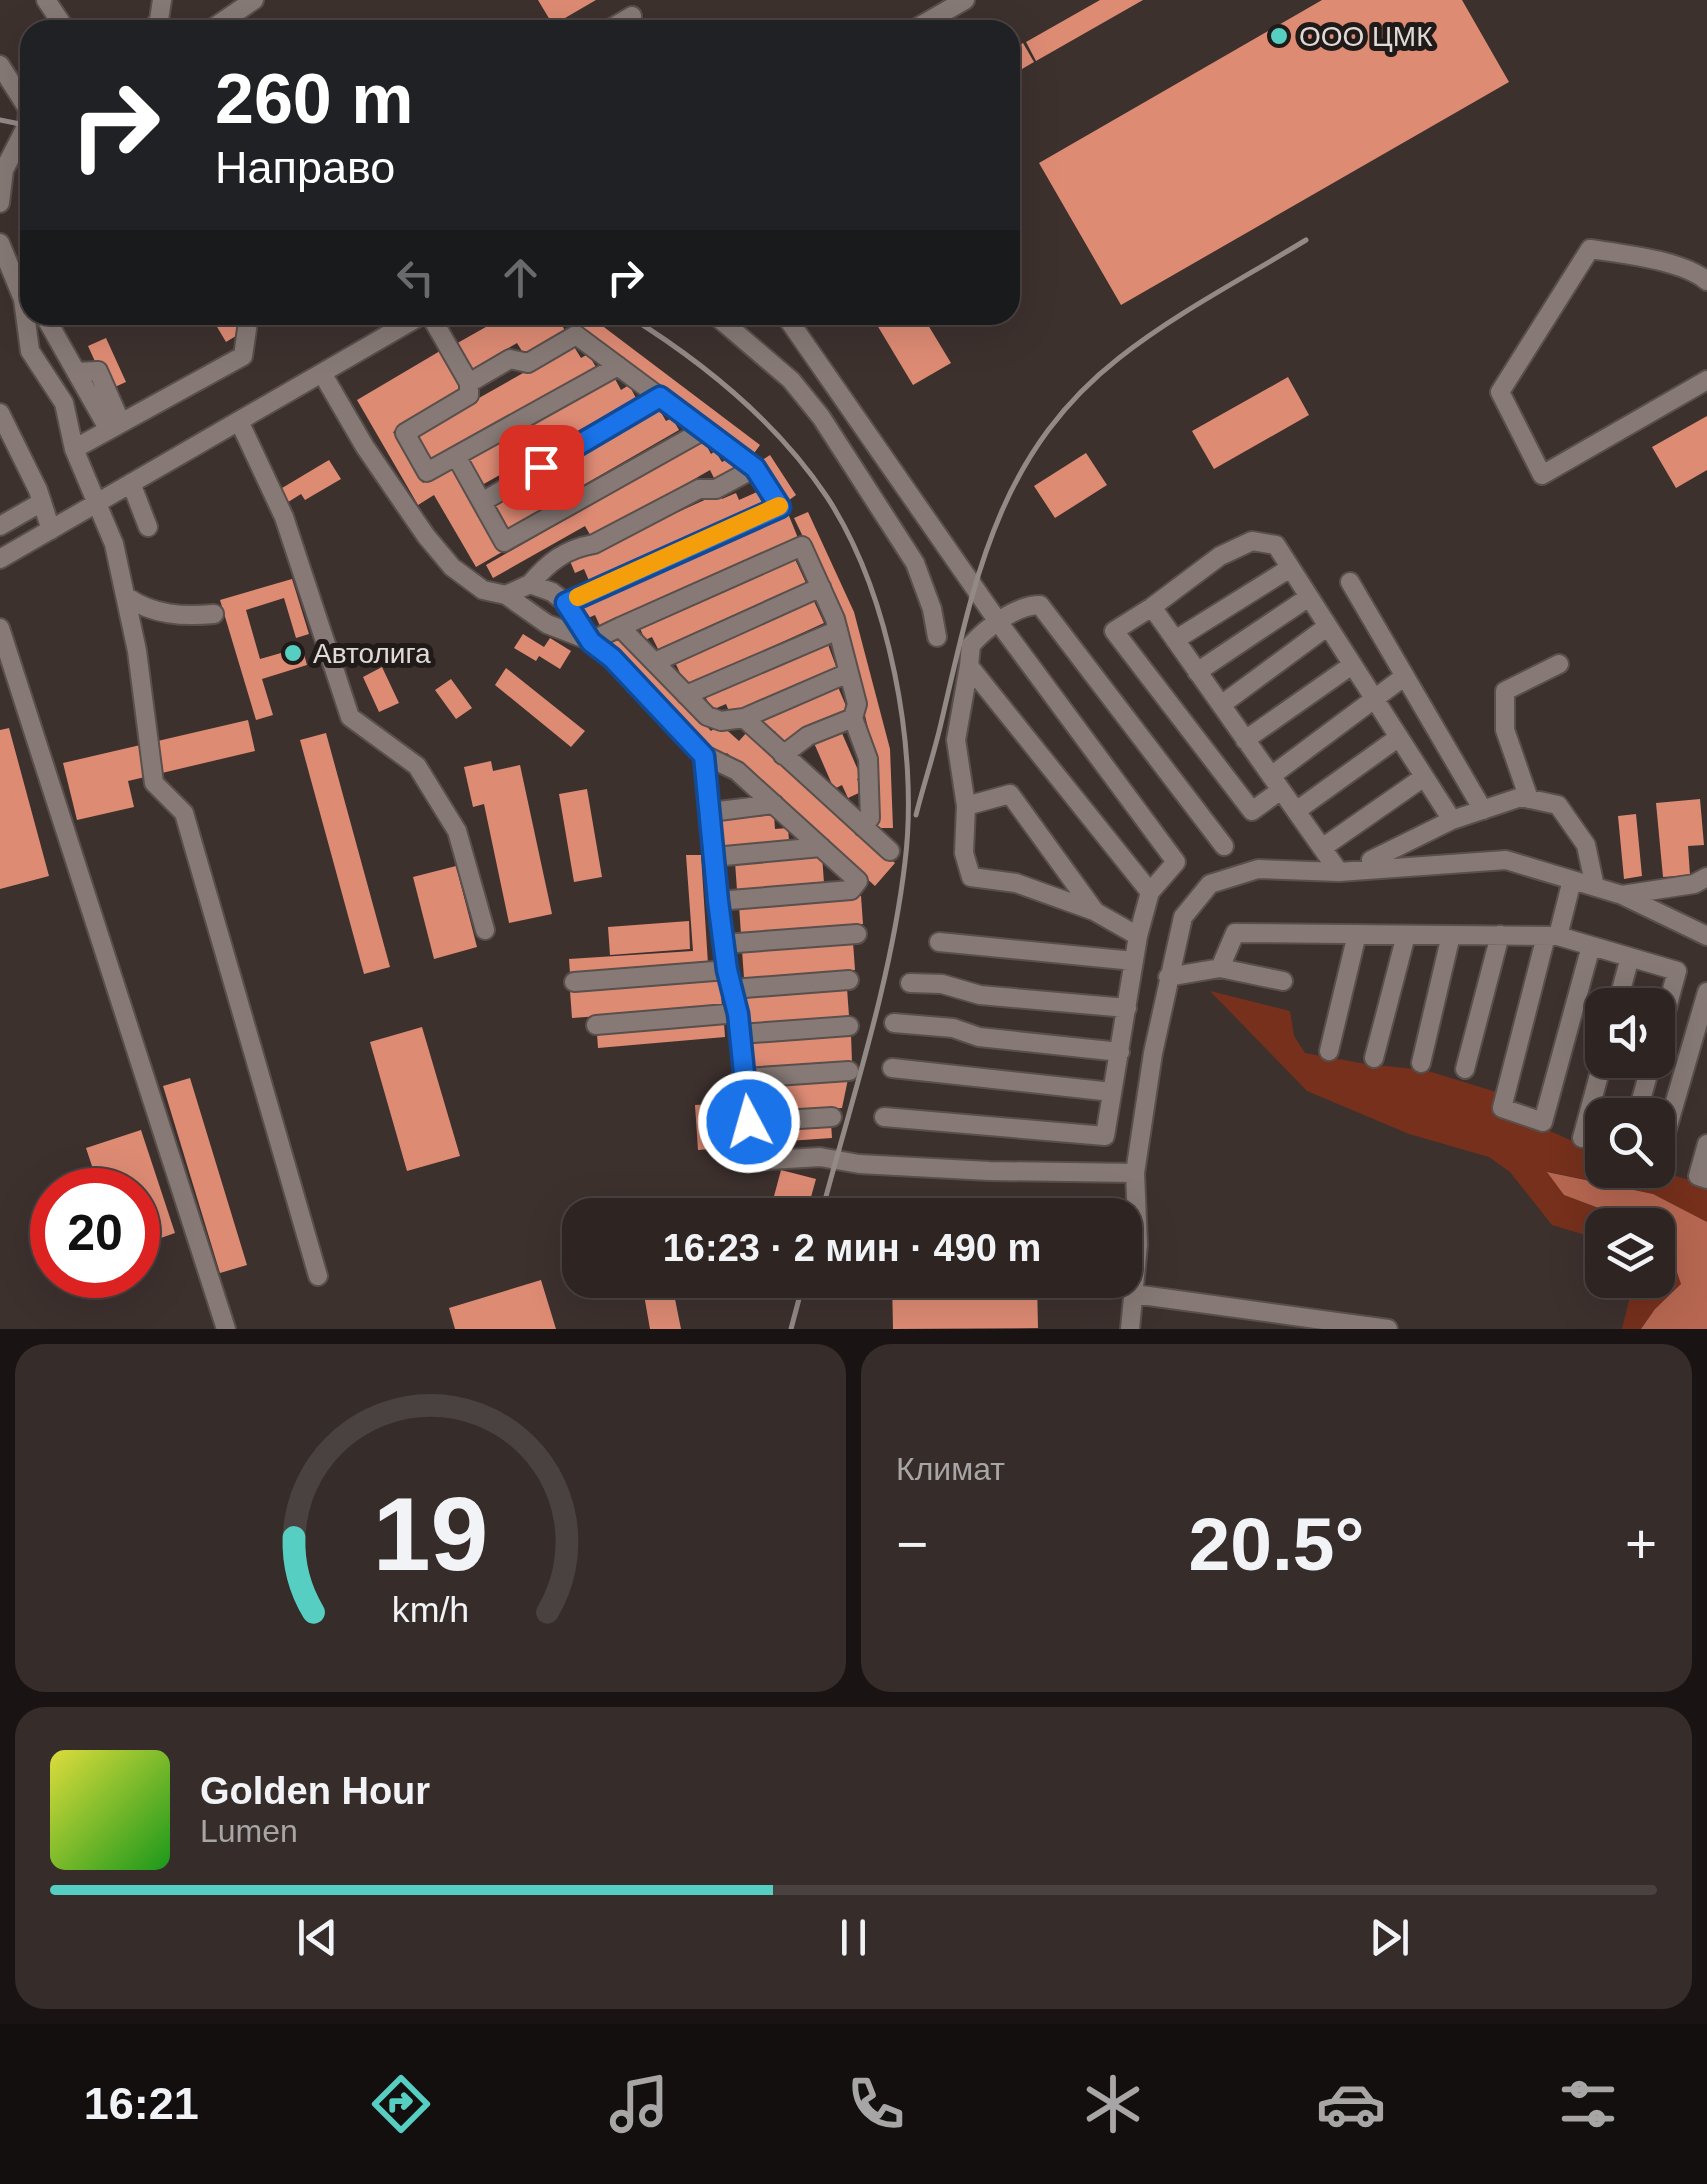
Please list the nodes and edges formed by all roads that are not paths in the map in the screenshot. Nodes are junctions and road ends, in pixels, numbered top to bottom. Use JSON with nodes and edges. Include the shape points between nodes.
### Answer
{"nodes":[{"id":1,"x":254,"y":0,"type":"edge"},
{"id":2,"x":964,"y":0,"type":"edge"},
{"id":3,"x":632,"y":16,"type":"dead end"},
{"id":4,"x":225,"y":20,"type":"edge"},
{"id":5,"x":625,"y":20,"type":"edge"},
{"id":6,"x":930,"y":20,"type":"edge"},
{"id":7,"x":0,"y":65,"type":"edge"},
{"id":8,"x":20,"y":99,"type":"edge"},
{"id":9,"x":20,"y":134,"type":"edge"},
{"id":10,"x":0,"y":203,"type":"edge"},
{"id":11,"x":0,"y":244,"type":"edge"},
{"id":12,"x":1707,"y":282,"type":"edge"},
{"id":13,"x":20,"y":293,"type":"edge"},
{"id":14,"x":26,"y":325,"type":"edge"},
{"id":15,"x":50,"y":325,"type":"edge"},
{"id":16,"x":408,"y":325,"type":"edge"},
{"id":17,"x":432,"y":325,"type":"edge"},
{"id":18,"x":727,"y":325,"type":"edge"},
{"id":19,"x":792,"y":325,"type":"edge"},
{"id":20,"x":247,"y":329,"type":"dead end"},
{"id":21,"x":618,"y":366,"type":"junction"},
{"id":22,"x":322,"y":373,"type":"junction"},
{"id":23,"x":1707,"y":380,"type":"edge"},
{"id":24,"x":469,"y":382,"type":"junction"},
{"id":25,"x":660,"y":397,"type":"junction"},
{"id":26,"x":0,"y":414,"type":"edge"},
{"id":27,"x":239,"y":421,"type":"junction"},
{"id":28,"x":115,"y":427,"type":"junction"},
{"id":29,"x":704,"y":430,"type":"junction"},
{"id":30,"x":74,"y":450,"type":"junction"},
{"id":31,"x":456,"y":456,"type":"junction"},
{"id":32,"x":755,"y":468,"type":"junction"},
{"id":33,"x":131,"y":483,"type":"junction"},
{"id":34,"x":42,"y":502,"type":"junction"},
{"id":35,"x":482,"y":502,"type":"junction"},
{"id":36,"x":96,"y":503,"type":"junction"},
{"id":37,"x":0,"y":526,"type":"edge"},
{"id":38,"x":148,"y":527,"type":"dead end"},
{"id":39,"x":51,"y":530,"type":"junction"},
{"id":40,"x":0,"y":559,"type":"edge"},
{"id":41,"x":1290,"y":568,"type":"junction"},
{"id":42,"x":1350,"y":582,"type":"dead end"},
{"id":43,"x":530,"y":584,"type":"junction"},
{"id":44,"x":820,"y":587,"type":"junction"},
{"id":45,"x":506,"y":596,"type":"junction"},
{"id":46,"x":127,"y":597,"type":"junction"},
{"id":47,"x":1309,"y":597,"type":"junction"},
{"id":48,"x":566,"y":603,"type":"junction"},
{"id":49,"x":1152,"y":607,"type":"junction"},
{"id":50,"x":214,"y":614,"type":"dead end"},
{"id":51,"x":998,"y":622,"type":"junction"},
{"id":52,"x":1328,"y":626,"type":"junction"},
{"id":53,"x":620,"y":627,"type":"junction"},
{"id":54,"x":0,"y":628,"type":"edge"},
{"id":55,"x":838,"y":630,"type":"junction"},
{"id":56,"x":937,"y":637,"type":"dead end"},
{"id":57,"x":1175,"y":640,"type":"junction"},
{"id":58,"x":591,"y":642,"type":"junction"},
{"id":59,"x":655,"y":662,"type":"junction"},
{"id":60,"x":1558,"y":664,"type":"dead end"},
{"id":61,"x":1352,"y":665,"type":"junction"},
{"id":62,"x":969,"y":666,"type":"junction"},
{"id":63,"x":1198,"y":672,"type":"junction"},
{"id":64,"x":848,"y":673,"type":"junction"},
{"id":65,"x":1405,"y":676,"type":"junction"},
{"id":66,"x":686,"y":695,"type":"junction"},
{"id":67,"x":1373,"y":697,"type":"junction"},
{"id":68,"x":1221,"y":705,"type":"junction"},
{"id":69,"x":744,"y":718,"type":"junction"},
{"id":70,"x":853,"y":718,"type":"junction"},
{"id":71,"x":1399,"y":737,"type":"junction"},
{"id":72,"x":1246,"y":740,"type":"junction"},
{"id":73,"x":783,"y":755,"type":"junction"},
{"id":74,"x":704,"y":756,"type":"junction"},
{"id":75,"x":1424,"y":776,"type":"junction"},
{"id":76,"x":1276,"y":783,"type":"junction"},
{"id":77,"x":1529,"y":799,"type":"junction"},
{"id":78,"x":774,"y":804,"type":"junction"},
{"id":79,"x":966,"y":806,"type":"junction"},
{"id":80,"x":1483,"y":810,"type":"junction"},
{"id":81,"x":1296,"y":811,"type":"junction"},
{"id":82,"x":711,"y":812,"type":"junction"},
{"id":83,"x":1452,"y":820,"type":"junction"},
{"id":84,"x":863,"y":827,"type":"junction"},
{"id":85,"x":1224,"y":846,"type":"dead end"},
{"id":86,"x":821,"y":847,"type":"junction"},
{"id":87,"x":1322,"y":848,"type":"junction"},
{"id":88,"x":890,"y":851,"type":"dead end"},
{"id":89,"x":714,"y":857,"type":"junction"},
{"id":90,"x":1371,"y":860,"type":"dead end"},
{"id":91,"x":1339,"y":872,"type":"junction"},
{"id":92,"x":1707,"y":877,"type":"edge"},
{"id":93,"x":1572,"y":880,"type":"junction"},
{"id":94,"x":1595,"y":887,"type":"junction"},
{"id":95,"x":1150,"y":892,"type":"junction"},
{"id":96,"x":1622,"y":895,"type":"junction"},
{"id":97,"x":718,"y":901,"type":"junction"},
{"id":98,"x":1094,"y":910,"type":"junction"},
{"id":99,"x":1707,"y":917,"type":"edge"},
{"id":100,"x":1684,"y":922,"type":"junction"},
{"id":101,"x":485,"y":930,"type":"dead end"},
{"id":102,"x":857,"y":934,"type":"dead end"},
{"id":103,"x":1357,"y":934,"type":"junction"},
{"id":104,"x":1406,"y":934,"type":"junction"},
{"id":105,"x":1451,"y":935,"type":"junction"},
{"id":106,"x":1138,"y":936,"type":"junction"},
{"id":107,"x":1500,"y":936,"type":"junction"},
{"id":108,"x":1552,"y":936,"type":"junction"},
{"id":109,"x":1707,"y":936,"type":"edge"},
{"id":110,"x":939,"y":942,"type":"dead end"},
{"id":111,"x":724,"y":944,"type":"junction"},
{"id":112,"x":1591,"y":946,"type":"junction"},
{"id":113,"x":1630,"y":957,"type":"junction"},
{"id":114,"x":1134,"y":961,"type":"junction"},
{"id":115,"x":1220,"y":968,"type":"junction"},
{"id":116,"x":1168,"y":977,"type":"junction"},
{"id":117,"x":729,"y":980,"type":"junction"},
{"id":118,"x":849,"y":980,"type":"dead end"},
{"id":119,"x":1283,"y":981,"type":"dead end"},
{"id":120,"x":574,"y":982,"type":"dead end"},
{"id":121,"x":910,"y":983,"type":"dead end"},
{"id":122,"x":1622,"y":988,"type":"edge"},
{"id":123,"x":1672,"y":988,"type":"edge"},
{"id":124,"x":1707,"y":992,"type":"edge"},
{"id":125,"x":1126,"y":1008,"type":"junction"},
{"id":126,"x":738,"y":1014,"type":"junction"},
{"id":127,"x":894,"y":1023,"type":"dead end"},
{"id":128,"x":596,"y":1025,"type":"dead end"},
{"id":129,"x":850,"y":1026,"type":"dead end"},
{"id":130,"x":740,"y":1034,"type":"junction"},
{"id":131,"x":1329,"y":1051,"type":"dead end"},
{"id":132,"x":1120,"y":1052,"type":"junction"},
{"id":133,"x":1374,"y":1058,"type":"dead end"},
{"id":134,"x":1420,"y":1063,"type":"dead end"},
{"id":135,"x":892,"y":1068,"type":"dead end"},
{"id":136,"x":1465,"y":1069,"type":"dead end"},
{"id":137,"x":850,"y":1071,"type":"dead end"},
{"id":138,"x":745,"y":1078,"type":"junction"},
{"id":139,"x":1598,"y":1078,"type":"edge"},
{"id":140,"x":1112,"y":1092,"type":"junction"},
{"id":141,"x":1675,"y":1102,"type":"edge"},
{"id":142,"x":832,"y":1117,"type":"dead end"},
{"id":143,"x":884,"y":1117,"type":"dead end"},
{"id":144,"x":1582,"y":1138,"type":"dead end"},
{"id":145,"x":1707,"y":1144,"type":"edge"},
{"id":146,"x":753,"y":1160,"type":"dead end"},
{"id":147,"x":1135,"y":1173,"type":"junction"},
{"id":148,"x":1707,"y":1179,"type":"edge"},
{"id":149,"x":1136,"y":1198,"type":"edge"},
{"id":150,"x":318,"y":1276,"type":"dead end"},
{"id":151,"x":1142,"y":1295,"type":"edge"},
{"id":152,"x":1134,"y":1298,"type":"edge"},
{"id":153,"x":226,"y":1329,"type":"edge"},
{"id":154,"x":1130,"y":1329,"type":"edge"},
{"id":155,"x":1388,"y":1329,"type":"edge"}],
"edges":[{"from":1,"to":4,"type":"street"},
{"from":2,"to":6,"type":"street"},
{"from":3,"to":5,"type":"street"},
{"from":7,"to":8,"type":"street"},
{"from":9,"to":10,"type":"street","via":[[4,170]]},
{"from":11,"to":13,"type":"street"},
{"from":12,"to":23,"type":"street","via":[[1634,255],[1590,249],[1500,392],[1542,475]]},
{"from":14,"to":30,"type":"street","via":[[30,351],[64,403]]},
{"from":15,"to":28,"type":"street","via":[[76,372],[98,372]]},
{"from":16,"to":22,"type":"street"},
{"from":17,"to":24,"type":"street"},
{"from":18,"to":56,"type":"street","via":[[791,380],[821,417],[915,563]]},
{"from":19,"to":51,"type":"street"},
{"from":20,"to":28,"type":"street","via":[[244,356]]},
{"from":21,"to":24,"type":"street","via":[[576,334],[528,363],[510,359]]},
{"from":21,"to":25,"type":"street"},
{"from":21,"to":31,"type":"street"},
{"from":22,"to":27,"type":"street"},
{"from":22,"to":45,"type":"street","via":[[426,536],[467,582]]},
{"from":24,"to":31,"type":"street","via":[[469,396],[405,433],[427,472]]},
{"from":25,"to":29,"type":"street"},
{"from":25,"to":35,"type":"street"},
{"from":26,"to":34,"type":"street"},
{"from":27,"to":33,"type":"street"},
{"from":27,"to":101,"type":"street","via":[[284,517],[350,717],[417,766],[457,830]]},
{"from":28,"to":30,"type":"street"},
{"from":29,"to":32,"type":"street"},
{"from":29,"to":35,"type":"street","via":[[504,542]]},
{"from":30,"to":36,"type":"street"},
{"from":31,"to":35,"type":"street"},
{"from":32,"to":43,"type":"street","via":[[575,548],[549,562]]},
{"from":32,"to":48,"type":"street","via":[[780,507]]},
{"from":33,"to":36,"type":"street"},
{"from":33,"to":38,"type":"street"},
{"from":34,"to":37,"type":"street"},
{"from":34,"to":39,"type":"street"},
{"from":36,"to":39,"type":"street"},
{"from":36,"to":46,"type":"street"},
{"from":39,"to":40,"type":"street"},
{"from":41,"to":47,"type":"street"},
{"from":41,"to":49,"type":"street","via":[[1276,545],[1252,541],[1220,556]]},
{"from":41,"to":57,"type":"street"},
{"from":42,"to":65,"type":"street"},
{"from":43,"to":45,"type":"street"},
{"from":43,"to":48,"type":"street"},
{"from":44,"to":53,"type":"street","via":[[802,546]]},
{"from":44,"to":55,"type":"street"},
{"from":44,"to":59,"type":"street"},
{"from":45,"to":58,"type":"street","via":[[547,624]]},
{"from":46,"to":50,"type":"street","via":[[184,617]]},
{"from":46,"to":150,"type":"street","via":[[154,783],[184,813]]},
{"from":47,"to":52,"type":"street"},
{"from":47,"to":63,"type":"street"},
{"from":48,"to":58,"type":"street"},
{"from":49,"to":57,"type":"street"},
{"from":49,"to":76,"type":"street","via":[[1114,631],[1252,811]]},
{"from":51,"to":62,"type":"street","via":[[971,645]]},
{"from":51,"to":85,"type":"street","via":[[1040,605]]},
{"from":51,"to":95,"type":"street","via":[[1176,862]]},
{"from":52,"to":61,"type":"street"},
{"from":52,"to":68,"type":"street"},
{"from":53,"to":58,"type":"street"},
{"from":53,"to":59,"type":"street"},
{"from":54,"to":153,"type":"street"},
{"from":55,"to":64,"type":"street"},
{"from":55,"to":66,"type":"street"},
{"from":57,"to":63,"type":"street"},
{"from":58,"to":74,"type":"street"},
{"from":59,"to":66,"type":"street"},
{"from":60,"to":77,"type":"street","via":[[1505,691],[1504,730]]},
{"from":61,"to":67,"type":"street"},
{"from":61,"to":72,"type":"street"},
{"from":62,"to":79,"type":"street","via":[[956,740]]},
{"from":62,"to":95,"type":"street"},
{"from":63,"to":68,"type":"street"},
{"from":64,"to":69,"type":"street"},
{"from":64,"to":70,"type":"street","via":[[858,704]]},
{"from":65,"to":67,"type":"street"},
{"from":65,"to":80,"type":"street"},
{"from":66,"to":69,"type":"street","via":[[721,722]]},
{"from":67,"to":71,"type":"street"},
{"from":67,"to":76,"type":"street"},
{"from":68,"to":72,"type":"street"},
{"from":69,"to":73,"type":"street"},
{"from":70,"to":73,"type":"street","via":[[808,736]]},
{"from":70,"to":84,"type":"street","via":[[868,759],[870,818]]},
{"from":71,"to":75,"type":"street"},
{"from":71,"to":81,"type":"street"},
{"from":72,"to":76,"type":"street"},
{"from":73,"to":84,"type":"street"},
{"from":74,"to":78,"type":"street","via":[[737,771]]},
{"from":74,"to":82,"type":"street"},
{"from":75,"to":83,"type":"street"},
{"from":75,"to":87,"type":"street"},
{"from":76,"to":81,"type":"street"},
{"from":77,"to":80,"type":"street"},
{"from":77,"to":94,"type":"street","via":[[1558,805],[1586,845]]},
{"from":78,"to":82,"type":"street"},
{"from":78,"to":86,"type":"street"},
{"from":79,"to":98,"type":"street","via":[[1010,794]]},
{"from":79,"to":98,"type":"street","via":[[964,854],[971,877]]},
{"from":80,"to":83,"type":"street"},
{"from":81,"to":87,"type":"street"},
{"from":82,"to":89,"type":"street"},
{"from":83,"to":90,"type":"street"},
{"from":84,"to":88,"type":"street"},
{"from":86,"to":89,"type":"street"},
{"from":86,"to":97,"type":"street","via":[[858,880],[851,890]]},
{"from":87,"to":91,"type":"street"},
{"from":89,"to":97,"type":"street"},
{"from":91,"to":93,"type":"street","via":[[1506,860]]},
{"from":91,"to":116,"type":"street","via":[[1258,869],[1210,884],[1183,917]]},
{"from":92,"to":96,"type":"street"},
{"from":93,"to":94,"type":"street"},
{"from":93,"to":108,"type":"street"},
{"from":94,"to":96,"type":"street"},
{"from":95,"to":106,"type":"street"},
{"from":96,"to":100,"type":"street"},
{"from":97,"to":111,"type":"street"},
{"from":98,"to":106,"type":"street"},
{"from":99,"to":100,"type":"street"},
{"from":100,"to":109,"type":"street"},
{"from":102,"to":111,"type":"street"},
{"from":103,"to":104,"type":"street"},
{"from":103,"to":115,"type":"street","via":[[1235,933]]},
{"from":103,"to":131,"type":"street"},
{"from":104,"to":105,"type":"street"},
{"from":104,"to":133,"type":"street"},
{"from":105,"to":107,"type":"street"},
{"from":105,"to":134,"type":"street"},
{"from":106,"to":114,"type":"street"},
{"from":107,"to":108,"type":"street"},
{"from":107,"to":136,"type":"street"},
{"from":108,"to":112,"type":"street"},
{"from":108,"to":112,"type":"street","via":[[1502,1108],[1543,1122]]},
{"from":110,"to":114,"type":"street"},
{"from":111,"to":117,"type":"street"},
{"from":112,"to":113,"type":"street"},
{"from":113,"to":122,"type":"street"},
{"from":113,"to":123,"type":"street","via":[[1677,971]]},
{"from":114,"to":125,"type":"street"},
{"from":115,"to":116,"type":"street"},
{"from":115,"to":119,"type":"street"},
{"from":116,"to":147,"type":"street"},
{"from":117,"to":118,"type":"street"},
{"from":117,"to":120,"type":"street"},
{"from":117,"to":126,"type":"street"},
{"from":121,"to":125,"type":"street"},
{"from":124,"to":141,"type":"street"},
{"from":125,"to":132,"type":"street"},
{"from":126,"to":128,"type":"street"},
{"from":126,"to":130,"type":"street"},
{"from":127,"to":132,"type":"street"},
{"from":129,"to":130,"type":"street"},
{"from":130,"to":138,"type":"street"},
{"from":132,"to":140,"type":"street"},
{"from":135,"to":140,"type":"street"},
{"from":137,"to":138,"type":"street"},
{"from":138,"to":142,"type":"street","via":[[749,1122]]},
{"from":139,"to":144,"type":"street"},
{"from":140,"to":143,"type":"street","via":[[1105,1136]]},
{"from":145,"to":148,"type":"street","via":[[1698,1176]]},
{"from":146,"to":147,"type":"street","via":[[820,1157],[989,1171]]},
{"from":147,"to":149,"type":"street"},
{"from":151,"to":155,"type":"street"},
{"from":152,"to":154,"type":"street"}]}
